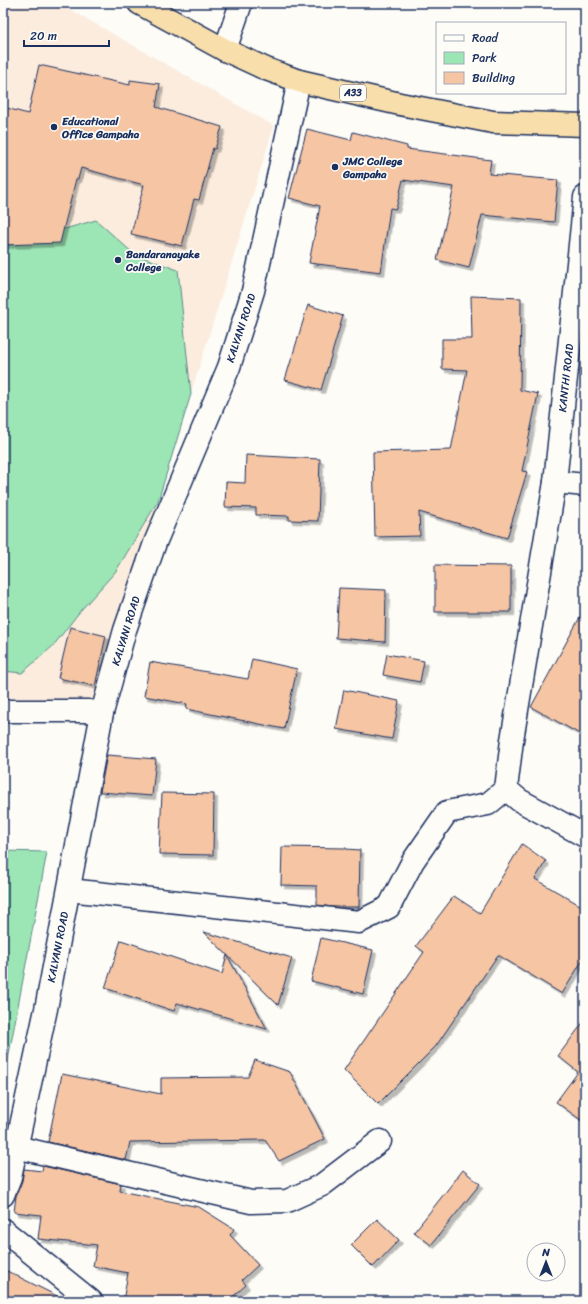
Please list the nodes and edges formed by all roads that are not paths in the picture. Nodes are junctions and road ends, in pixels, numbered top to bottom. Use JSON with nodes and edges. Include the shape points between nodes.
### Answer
{"nodes":[{"id":1,"x":139,"y":3,"type":"edge"},
{"id":2,"x":241,"y":3,"type":"edge"},
{"id":3,"x":225,"y":50,"type":"junction"},
{"id":4,"x":299,"y":81,"type":"junction"},
{"id":5,"x":585,"y":125,"type":"edge"},
{"id":6,"x":585,"y":197,"type":"edge"},
{"id":7,"x":555,"y":482,"type":"junction"},
{"id":8,"x":585,"y":485,"type":"edge"},
{"id":9,"x":3,"y":711,"type":"edge"},
{"id":10,"x":102,"y":713,"type":"junction"},
{"id":11,"x":506,"y":789,"type":"junction"},
{"id":12,"x":585,"y":836,"type":"edge"},
{"id":13,"x":69,"y":890,"type":"junction"},
{"id":14,"x":380,"y":1141,"type":"dead end"},
{"id":15,"x":16,"y":1147,"type":"junction"},
{"id":16,"x":3,"y":1195,"type":"edge"},
{"id":17,"x":3,"y":1230,"type":"edge"},
{"id":18,"x":91,"y":1301,"type":"edge"}],
"edges":[{"from":1,"to":3,"type":"highway","number":"A33"},
{"from":2,"to":3,"type":"street"},
{"from":3,"to":4,"type":"highway","number":"A33"},
{"from":4,"to":5,"type":"highway","number":"A33","via":[[493,122]]},
{"from":4,"to":10,"type":"street","name":"KALYANI ROAD","via":[[253,291],[229,367],[155,543],[125,630]]},
{"from":6,"to":7,"type":"street","name":"KANTHI ROAD"},
{"from":7,"to":8,"type":"street"},
{"from":7,"to":11,"type":"street","name":"KANTHI ROAD"},
{"from":9,"to":10,"type":"street"},
{"from":10,"to":13,"type":"street","name":"KALYANI ROAD"},
{"from":11,"to":12,"type":"street","via":[[519,800]]},
{"from":11,"to":13,"type":"street","via":[[488,804],[447,812],[414,861],[389,907],[359,922]]},
{"from":13,"to":15,"type":"street","name":"KALYANI ROAD"},
{"from":14,"to":15,"type":"street","via":[[322,1185],[287,1201],[251,1202]]},
{"from":15,"to":16,"type":"street","name":"KALYANI ROAD","via":[[10,1177]]},
{"from":17,"to":18,"type":"street"}]}
